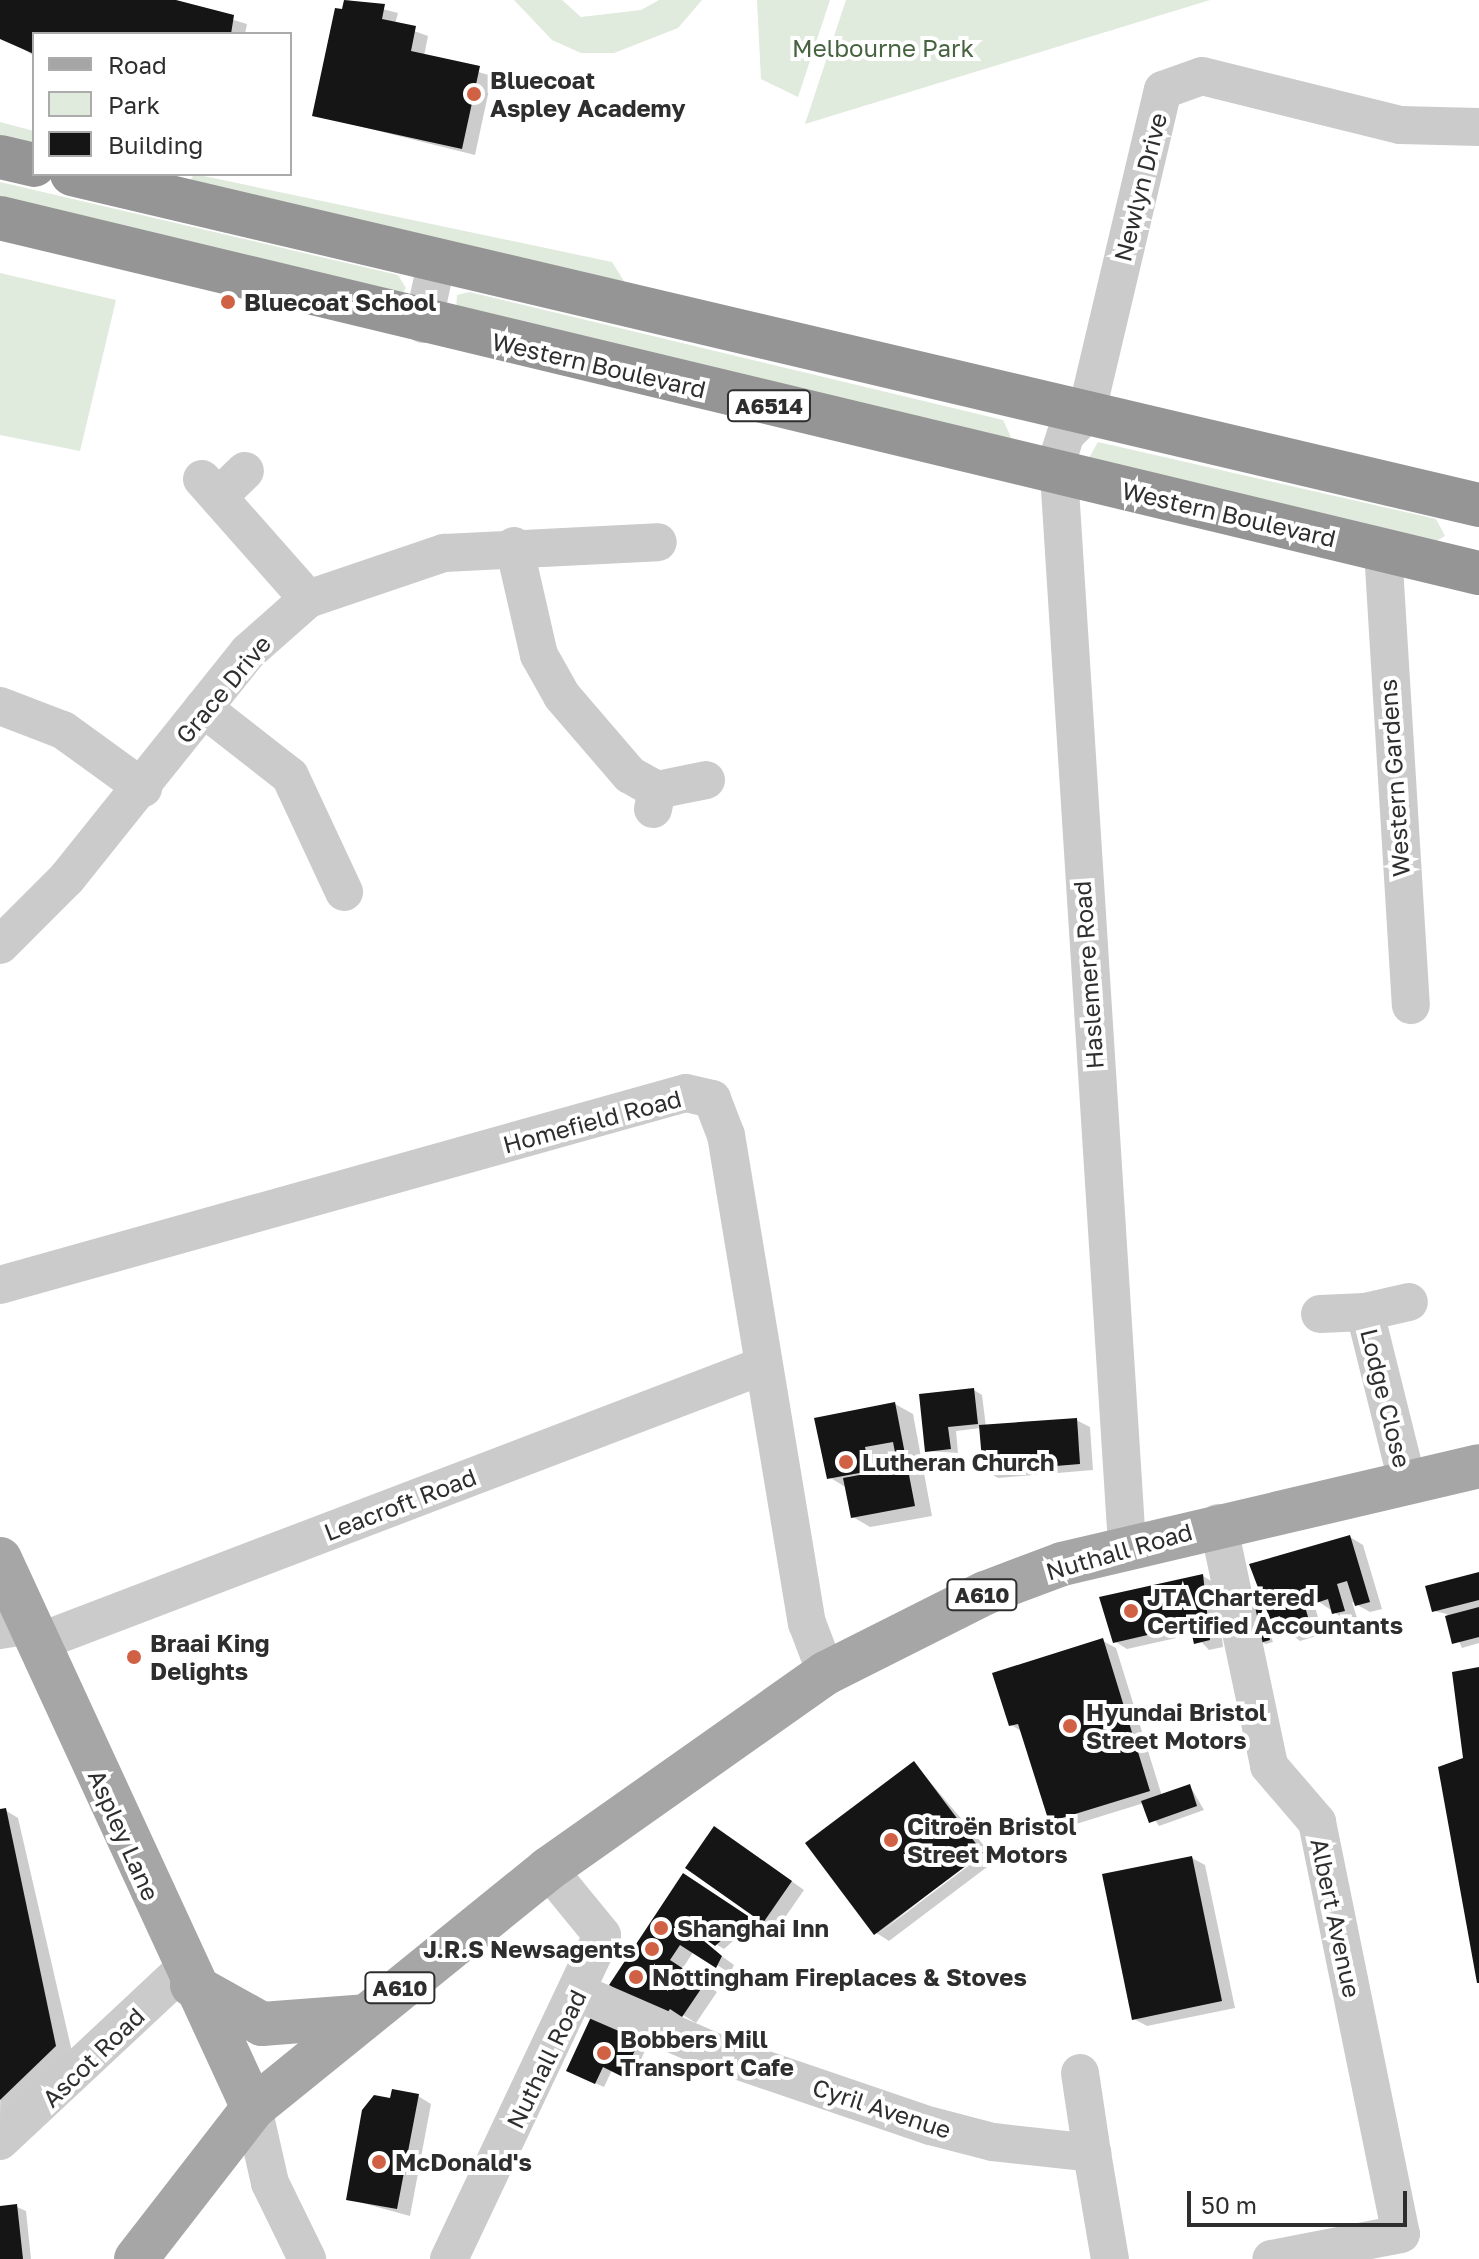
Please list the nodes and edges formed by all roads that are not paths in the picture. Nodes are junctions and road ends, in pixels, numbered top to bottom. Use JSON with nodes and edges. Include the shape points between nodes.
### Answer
{"nodes":[{"id":1,"x":1479,"y":127,"type":"edge"},
{"id":2,"x":0,"y":157,"type":"edge"},
{"id":3,"x":32,"y":165,"type":"edge"},
{"id":4,"x":80,"y":176,"type":"edge"},
{"id":5,"x":0,"y":218,"type":"edge"},
{"id":6,"x":437,"y":260,"type":"junction"},
{"id":7,"x":423,"y":324,"type":"junction"},
{"id":8,"x":1086,"y":415,"type":"junction"},
{"id":9,"x":1055,"y":473,"type":"junction"},
{"id":10,"x":222,"y":482,"type":"dead end"},
{"id":11,"x":1476,"y":504,"type":"edge"},
{"id":12,"x":658,"y":542,"type":"dead end"},
{"id":13,"x":514,"y":546,"type":"junction"},
{"id":14,"x":1383,"y":550,"type":"junction"},
{"id":15,"x":1469,"y":571,"type":"edge"},
{"id":16,"x":308,"y":599,"type":"junction"},
{"id":17,"x":0,"y":706,"type":"edge"},
{"id":18,"x":203,"y":708,"type":"junction"},
{"id":19,"x":706,"y":780,"type":"dead end"},
{"id":20,"x":143,"y":788,"type":"junction"},
{"id":21,"x":347,"y":870,"type":"dead end"},
{"id":22,"x":0,"y":945,"type":"edge"},
{"id":23,"x":1411,"y":1005,"type":"dead end"},
{"id":24,"x":0,"y":1285,"type":"edge"},
{"id":25,"x":1409,"y":1302,"type":"dead end"},
{"id":26,"x":1365,"y":1312,"type":"junction"},
{"id":27,"x":1320,"y":1314,"type":"dead end"},
{"id":28,"x":762,"y":1366,"type":"junction"},
{"id":29,"x":1479,"y":1466,"type":"edge"},
{"id":30,"x":1408,"y":1485,"type":"junction"},
{"id":31,"x":1218,"y":1523,"type":"junction"},
{"id":32,"x":1127,"y":1545,"type":"junction"},
{"id":33,"x":0,"y":1559,"type":"edge"},
{"id":34,"x":23,"y":1632,"type":"edge"},
{"id":35,"x":826,"y":1673,"type":"junction"},
{"id":36,"x":548,"y":1869,"type":"junction"},
{"id":37,"x":188,"y":1977,"type":"junction"},
{"id":38,"x":579,"y":1993,"type":"junction"},
{"id":39,"x":365,"y":2016,"type":"junction"},
{"id":40,"x":1080,"y":2073,"type":"dead end"},
{"id":41,"x":253,"y":2108,"type":"junction"},
{"id":42,"x":0,"y":2141,"type":"edge"},
{"id":43,"x":1092,"y":2153,"type":"junction"},
{"id":44,"x":136,"y":2259,"type":"edge"},
{"id":45,"x":307,"y":2259,"type":"edge"},
{"id":46,"x":449,"y":2259,"type":"edge"},
{"id":47,"x":1110,"y":2259,"type":"edge"},
{"id":48,"x":1271,"y":2259,"type":"edge"}],
"edges":[{"from":1,"to":8,"type":"street","name":"Newlyn Drive","via":[[1400,125],[1202,76],[1163,90]]},
{"from":2,"to":3,"type":"highway"},
{"from":4,"to":6,"type":"highway"},
{"from":5,"to":7,"type":"highway","name":"Western Boulevard","number":"A6514"},
{"from":6,"to":7,"type":"street"},
{"from":6,"to":8,"type":"highway"},
{"from":7,"to":9,"type":"highway","name":"Western Boulevard","number":"A6514"},
{"from":8,"to":9,"type":"street","name":"Haslemere Road","via":[[1066,434]]},
{"from":8,"to":11,"type":"highway"},
{"from":9,"to":14,"type":"highway","name":"Western Boulevard","number":"A6514"},
{"from":9,"to":32,"type":"street","name":"Haslemere Road"},
{"from":10,"to":16,"type":"street"},
{"from":11,"to":15,"type":"highway"},
{"from":12,"to":13,"type":"street","name":"Grace Drive"},
{"from":13,"to":16,"type":"street","name":"Grace Drive","via":[[444,553]]},
{"from":13,"to":19,"type":"street","via":[[539,655],[562,696],[655,800]]},
{"from":14,"to":15,"type":"highway","name":"Western Boulevard","number":"A6514"},
{"from":14,"to":23,"type":"street","name":"Western Gardens"},
{"from":16,"to":18,"type":"street","name":"Grace Drive","via":[[248,652]]},
{"from":17,"to":20,"type":"street","via":[[63,730]]},
{"from":18,"to":20,"type":"street","name":"Grace Drive"},
{"from":18,"to":21,"type":"street","via":[[290,776]]},
{"from":20,"to":22,"type":"street","name":"Grace Drive"},
{"from":24,"to":28,"type":"street","name":"Homefield Road","via":[[686,1093],[712,1099],[726,1135]]},
{"from":25,"to":26,"type":"street","name":"Lodge Close"},
{"from":26,"to":27,"type":"street","name":"Lodge Close"},
{"from":26,"to":30,"type":"street","name":"Lodge Close"},
{"from":28,"to":34,"type":"street","name":"Leacroft Road"},
{"from":28,"to":35,"type":"street","name":"Homefield Road","via":[[807,1623]]},
{"from":29,"to":30,"type":"main road","name":"Nuthall Road","number":"A610"},
{"from":30,"to":31,"type":"main road","name":"Nuthall Road","number":"A610"},
{"from":31,"to":32,"type":"main road","name":"Nuthall Road","number":"A610"},
{"from":31,"to":48,"type":"street","name":"Albert Avenue","via":[[1269,1766],[1317,1822],[1401,2234]]},
{"from":32,"to":35,"type":"main road","name":"Nuthall Road","number":"A610","via":[[985,1593]]},
{"from":33,"to":34,"type":"main road","name":"Aspley Lane"},
{"from":34,"to":37,"type":"main road","name":"Aspley Lane"},
{"from":35,"to":36,"type":"main road","name":"Nuthall Road","number":"A610"},
{"from":36,"to":38,"type":"street","name":"Nuthall Road","via":[[602,1935]]},
{"from":36,"to":39,"type":"main road","name":"Nuthall Road","number":"A610"},
{"from":37,"to":39,"type":"main road","via":[[262,2024]]},
{"from":37,"to":41,"type":"main road","name":"Aspley Lane"},
{"from":37,"to":42,"type":"street","name":"Ascot Road"},
{"from":38,"to":43,"type":"street","name":"Cyril Avenue","via":[[719,2054],[931,2126],[993,2142]]},
{"from":38,"to":46,"type":"street","name":"Nuthall Road"},
{"from":39,"to":41,"type":"main road","name":"Nuthall Road","number":"A610"},
{"from":40,"to":43,"type":"street"},
{"from":41,"to":44,"type":"main road","number":"A610"},
{"from":41,"to":45,"type":"street","via":[[270,2183]]},
{"from":43,"to":47,"type":"street"}]}
